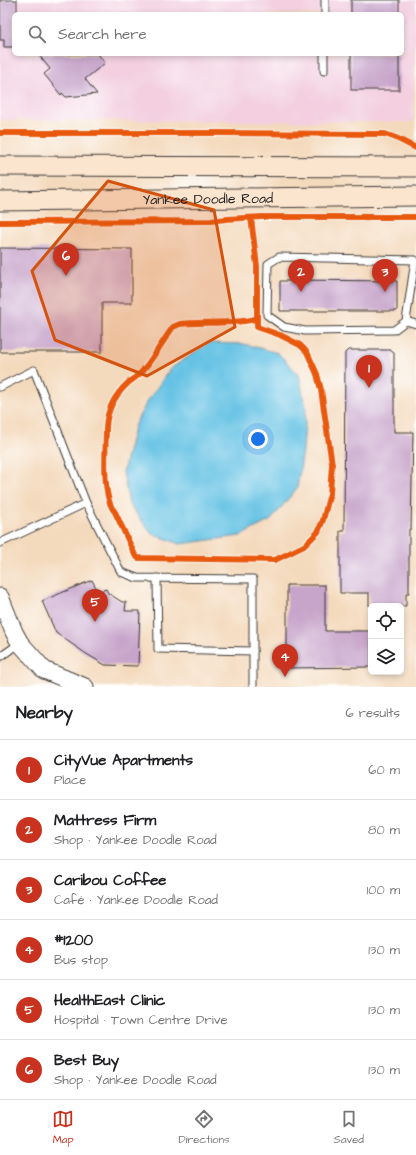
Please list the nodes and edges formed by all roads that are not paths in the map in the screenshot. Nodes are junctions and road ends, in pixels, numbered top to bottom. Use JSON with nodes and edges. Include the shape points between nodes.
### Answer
{"nodes":[{"id":1,"x":325,"y":0,"type":"edge"},
{"id":2,"x":325,"y":12,"type":"edge"},
{"id":3,"x":324,"y":56,"type":"edge"},
{"id":4,"x":324,"y":71,"type":"dead end"},
{"id":5,"x":0,"y":166,"type":"edge"},
{"id":6,"x":81,"y":166,"type":"junction"},
{"id":7,"x":416,"y":167,"type":"edge"},
{"id":8,"x":0,"y":174,"type":"edge"},
{"id":9,"x":416,"y":196,"type":"edge"},
{"id":10,"x":0,"y":201,"type":"edge"},
{"id":11,"x":406,"y":321,"type":"junction"},
{"id":12,"x":416,"y":324,"type":"edge"},
{"id":13,"x":0,"y":387,"type":"edge"},
{"id":14,"x":86,"y":502,"type":"junction"},
{"id":15,"x":0,"y":543,"type":"edge"},
{"id":16,"x":157,"y":578,"type":"junction"},
{"id":17,"x":0,"y":597,"type":"edge"},
{"id":18,"x":20,"y":643,"type":"junction"},
{"id":19,"x":253,"y":651,"type":"junction"},
{"id":20,"x":0,"y":657,"type":"edge"},
{"id":21,"x":85,"y":687,"type":"edge"},
{"id":22,"x":252,"y":687,"type":"edge"}],
"edges":[{"from":1,"to":2,"type":"lane"},
{"from":3,"to":4,"type":"lane"},
{"from":5,"to":6,"type":"main road"},
{"from":6,"to":7,"type":"main road"},
{"from":6,"to":8,"type":"main road"},
{"from":9,"to":10,"type":"main road","name":"Yankee Doodle Road"},
{"from":11,"to":11,"type":"lane","via":[[415,260],[279,257],[268,264],[267,315],[284,327],[305,331],[394,330]]},
{"from":11,"to":12,"type":"lane"},
{"from":13,"to":14,"type":"lane","via":[[34,370]]},
{"from":14,"to":15,"type":"lane"},
{"from":14,"to":16,"type":"lane","via":[[121,572],[137,578]]},
{"from":16,"to":19,"type":"lane","via":[[158,649]]},
{"from":16,"to":19,"type":"lane","via":[[253,579]]},
{"from":17,"to":18,"type":"street"},
{"from":18,"to":20,"type":"lane"},
{"from":18,"to":21,"type":"street","via":[[44,670]]},
{"from":19,"to":22,"type":"lane"}]}
